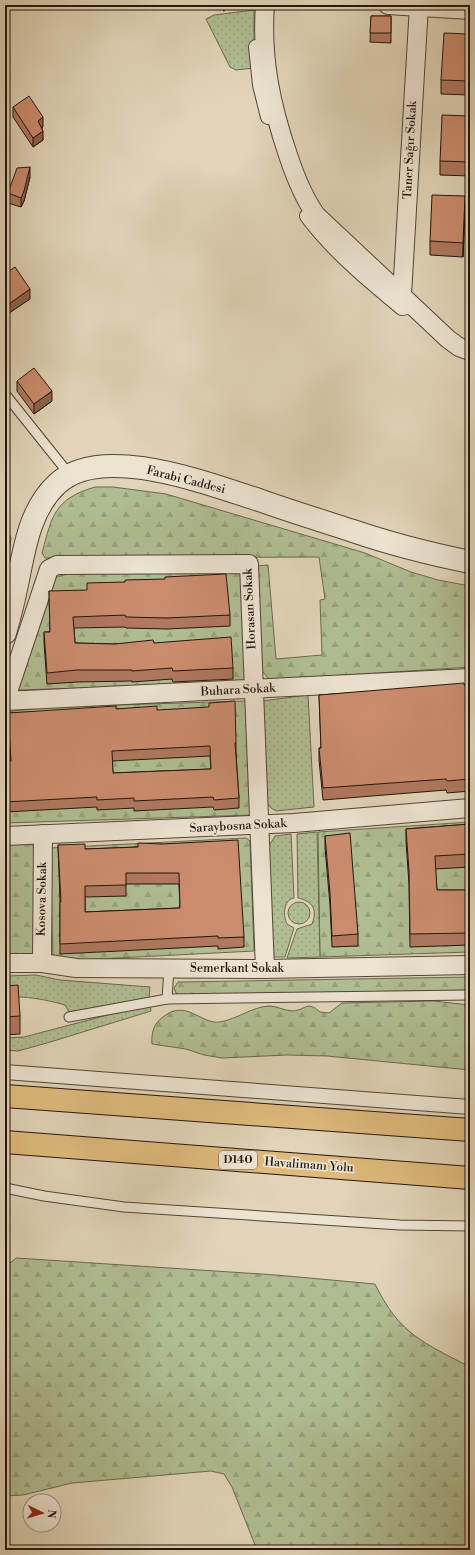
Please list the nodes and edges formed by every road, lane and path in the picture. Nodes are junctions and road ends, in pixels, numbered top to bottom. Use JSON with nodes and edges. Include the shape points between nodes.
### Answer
{"nodes":[{"id":1,"x":213,"y":5,"type":"edge"},
{"id":2,"x":227,"y":5,"type":"edge"},
{"id":3,"x":257,"y":5,"type":"edge"},
{"id":4,"x":265,"y":5,"type":"edge"},
{"id":5,"x":388,"y":5,"type":"edge"},
{"id":6,"x":419,"y":6,"type":"edge"},
{"id":7,"x":470,"y":10,"type":"edge"},
{"id":8,"x":408,"y":301,"type":"junction"},
{"id":9,"x":470,"y":351,"type":"edge"},
{"id":10,"x":5,"y":394,"type":"edge"},
{"id":11,"x":69,"y":474,"type":"junction"},
{"id":12,"x":470,"y":562,"type":"edge"},
{"id":13,"x":5,"y":633,"type":"edge"},
{"id":14,"x":470,"y":678,"type":"edge"},
{"id":15,"x":254,"y":690,"type":"junction"},
{"id":16,"x":5,"y":701,"type":"edge"},
{"id":17,"x":470,"y":808,"type":"edge"},
{"id":18,"x":259,"y":825,"type":"junction"},
{"id":19,"x":43,"y":834,"type":"junction"},
{"id":20,"x":5,"y":836,"type":"edge"},
{"id":21,"x":5,"y":963,"type":"edge"},
{"id":22,"x":42,"y":963,"type":"junction"},
{"id":23,"x":470,"y":965,"type":"edge"},
{"id":24,"x":169,"y":968,"type":"junction"},
{"id":25,"x":265,"y":969,"type":"junction"},
{"id":26,"x":470,"y":995,"type":"edge"},
{"id":27,"x":167,"y":999,"type":"junction"},
{"id":28,"x":69,"y":1017,"type":"dead end"},
{"id":29,"x":5,"y":1072,"type":"edge"},
{"id":30,"x":5,"y":1096,"type":"edge"},
{"id":31,"x":470,"y":1107,"type":"edge"},
{"id":32,"x":470,"y":1130,"type":"edge"},
{"id":33,"x":5,"y":1142,"type":"edge"},
{"id":34,"x":470,"y":1178,"type":"edge"},
{"id":35,"x":5,"y":1188,"type":"edge"},
{"id":36,"x":470,"y":1226,"type":"edge"}],
"edges":[{"from":1,"to":2,"type":"path","via":[[220,10],[224,10]]},
{"from":3,"to":8,"type":"street","via":[[256,51],[262,94],[276,145],[297,200],[315,226],[358,269],[402,308]]},
{"from":4,"to":8,"type":"street","via":[[265,48],[272,104],[300,187],[316,215]]},
{"from":5,"to":6,"type":"street"},
{"from":6,"to":7,"type":"street"},
{"from":6,"to":8,"type":"street","name":"Taner Sağır Sokak"},
{"from":8,"to":9,"type":"street","via":[[448,339]]},
{"from":10,"to":11,"type":"lane"},
{"from":11,"to":12,"type":"street","name":"Farabi Caddesi","via":[[87,468],[110,466],[153,470],[214,486],[356,532]]},
{"from":11,"to":13,"type":"street","name":"Farabi Caddesi","via":[[56,485],[35,514],[27,536]]},
{"from":14,"to":15,"type":"street","name":"Buhara Sokak"},
{"from":15,"to":16,"type":"street","name":"Buhara Sokak"},
{"from":15,"to":16,"type":"street","name":"Horasan Sokak","via":[[249,564],[57,565],[49,569],[45,577]]},
{"from":15,"to":18,"type":"street","name":"Horasan Sokak"},
{"from":17,"to":18,"type":"street","name":"Saraybosna Sokak"},
{"from":18,"to":19,"type":"street","name":"Saraybosna Sokak"},
{"from":18,"to":25,"type":"street","name":"Horasan Sokak"},
{"from":19,"to":20,"type":"street","name":"Saraybosna Sokak"},
{"from":19,"to":22,"type":"street","name":"Kosova Sokak"},
{"from":21,"to":22,"type":"street","name":"Semerkant Sokak"},
{"from":22,"to":24,"type":"street","name":"Semerkant Sokak","via":[[64,968]]},
{"from":23,"to":25,"type":"street","name":"Semerkant Sokak"},
{"from":24,"to":25,"type":"street","name":"Semerkant Sokak"},
{"from":24,"to":27,"type":"lane"},
{"from":26,"to":27,"type":"lane"},
{"from":27,"to":28,"type":"lane"},
{"from":29,"to":31,"type":"street"},
{"from":30,"to":32,"type":"highway"},
{"from":33,"to":34,"type":"highway","name":"Havalimanı Yolu","number":"D140"},
{"from":35,"to":36,"type":"lane","via":[[124,1207],[400,1225]]}]}
